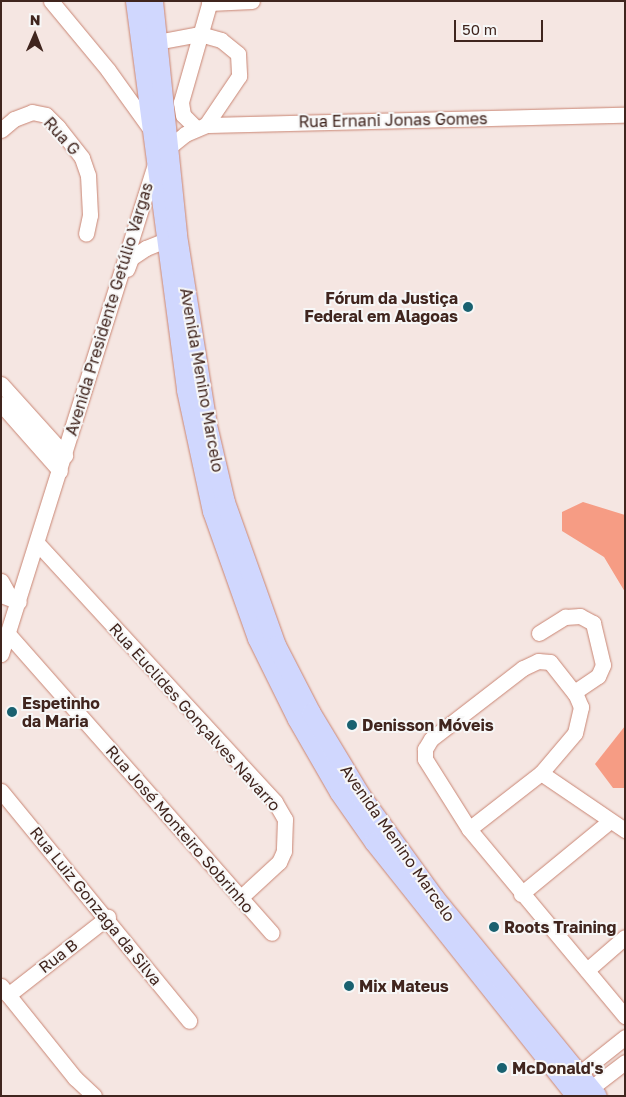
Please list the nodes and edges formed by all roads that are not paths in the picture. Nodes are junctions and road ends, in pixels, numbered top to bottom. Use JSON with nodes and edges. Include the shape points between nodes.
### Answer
{"nodes":[{"id":1,"x":51,"y":1,"type":"edge"},
{"id":2,"x":134,"y":1,"type":"edge"},
{"id":3,"x":153,"y":1,"type":"edge"},
{"id":4,"x":252,"y":1,"type":"edge"},
{"id":5,"x":209,"y":2,"type":"edge"},
{"id":6,"x":200,"y":34,"type":"junction"},
{"id":7,"x":148,"y":44,"type":"junction"},
{"id":8,"x":625,"y":114,"type":"edge"},
{"id":9,"x":149,"y":127,"type":"junction"},
{"id":10,"x":201,"y":127,"type":"junction"},
{"id":11,"x":1,"y":130,"type":"edge"},
{"id":12,"x":168,"y":148,"type":"junction"},
{"id":13,"x":155,"y":164,"type":"junction"},
{"id":14,"x":86,"y":234,"type":"dead end"},
{"id":15,"x":171,"y":239,"type":"junction"},
{"id":16,"x":1,"y":384,"type":"edge"},
{"id":17,"x":1,"y":404,"type":"edge"},
{"id":18,"x":65,"y":455,"type":"junction"},
{"id":19,"x":60,"y":471,"type":"junction"},
{"id":20,"x":38,"y":544,"type":"junction"},
{"id":21,"x":1,"y":581,"type":"edge"},
{"id":22,"x":10,"y":598,"type":"edge"},
{"id":23,"x":539,"y":633,"type":"dead end"},
{"id":24,"x":9,"y":635,"type":"junction"},
{"id":25,"x":1,"y":654,"type":"edge"},
{"id":26,"x":574,"y":692,"type":"junction"},
{"id":27,"x":541,"y":773,"type":"junction"},
{"id":28,"x":1,"y":791,"type":"edge"},
{"id":29,"x":610,"y":822,"type":"junction"},
{"id":30,"x":469,"y":829,"type":"junction"},
{"id":31,"x":625,"y":830,"type":"edge"},
{"id":32,"x":521,"y":894,"type":"junction"},
{"id":33,"x":240,"y":898,"type":"junction"},
{"id":34,"x":108,"y":918,"type":"junction"},
{"id":35,"x":272,"y":933,"type":"dead end"},
{"id":36,"x":625,"y":937,"type":"edge"},
{"id":37,"x":587,"y":970,"type":"junction"},
{"id":38,"x":5,"y":991,"type":"edge"},
{"id":39,"x":625,"y":1016,"type":"edge"},
{"id":40,"x":189,"y":1021,"type":"dead end"},
{"id":41,"x":625,"y":1037,"type":"edge"},
{"id":42,"x":625,"y":1062,"type":"edge"},
{"id":43,"x":582,"y":1087,"type":"edge"},
{"id":44,"x":94,"y":1096,"type":"edge"}],
"edges":[{"from":1,"to":9,"type":"street","via":[[108,70]]},
{"from":2,"to":7,"type":"main road","name":"Avenida Menino Marcelo"},
{"from":3,"to":7,"type":"main road","name":"Avenida Menino Marcelo"},
{"from":4,"to":5,"type":"street"},
{"from":5,"to":6,"type":"street"},
{"from":6,"to":7,"type":"street"},
{"from":6,"to":10,"type":"street","via":[[181,102],[183,115]]},
{"from":6,"to":10,"type":"street","via":[[222,40],[238,54],[240,62],[239,76]]},
{"from":7,"to":9,"type":"main road","name":"Avenida Menino Marcelo"},
{"from":7,"to":12,"type":"main road","name":"Avenida Menino Marcelo"},
{"from":8,"to":10,"type":"street","name":"Rua Ernani Jonas Gomes"},
{"from":9,"to":13,"type":"main road","name":"Avenida Menino Marcelo"},
{"from":10,"to":12,"type":"street"},
{"from":11,"to":14,"type":"street","name":"Rua G","via":[[14,119],[32,112],[46,115],[58,127],[82,158],[88,175],[90,215]]},
{"from":12,"to":15,"type":"main road","name":"Avenida Menino Marcelo"},
{"from":13,"to":15,"type":"main road","name":"Avenida Menino Marcelo"},
{"from":13,"to":18,"type":"street","name":"Avenida Presidente Getúlio Vargas","via":[[69,433]]},
{"from":15,"to":18,"type":"street","name":"Avenida Presidente Getúlio Vargas","via":[[146,248],[131,258],[72,445]]},
{"from":15,"to":43,"type":"main road","name":"Avenida Menino Marcelo","via":[[186,390],[212,511],[235,583],[261,646],[297,719],[364,828],[398,876]]},
{"from":16,"to":18,"type":"street"},
{"from":17,"to":19,"type":"street"},
{"from":18,"to":19,"type":"street","name":"Avenida Presidente Getúlio Vargas"},
{"from":19,"to":20,"type":"street","name":"Avenida Presidente Getúlio Vargas"},
{"from":20,"to":22,"type":"street","name":"Avenida Presidente Getúlio Vargas"},
{"from":20,"to":33,"type":"street","name":"Rua Euclides Gonçalves Navarro","via":[[275,802],[286,819],[284,851],[278,862]]},
{"from":21,"to":22,"type":"street"},
{"from":22,"to":24,"type":"street","name":"Avenida Presidente Getúlio Vargas"},
{"from":23,"to":26,"type":"street","via":[[565,617],[580,616],[593,623],[603,665],[598,676]]},
{"from":24,"to":25,"type":"street","name":"Avenida Presidente Getúlio Vargas"},
{"from":24,"to":33,"type":"street","name":"Rua José Monteiro Sobrinho"},
{"from":26,"to":27,"type":"street","via":[[581,707],[575,734]]},
{"from":26,"to":30,"type":"street","via":[[550,662],[538,660],[431,739],[424,753],[427,766]]},
{"from":27,"to":29,"type":"street"},
{"from":27,"to":30,"type":"street"},
{"from":28,"to":34,"type":"street","name":"Rua Luiz Gonzaga da Silva"},
{"from":29,"to":31,"type":"street"},
{"from":29,"to":32,"type":"street"},
{"from":30,"to":32,"type":"street"},
{"from":32,"to":37,"type":"street"},
{"from":33,"to":35,"type":"street","name":"Rua José Monteiro Sobrinho"},
{"from":34,"to":38,"type":"street","name":"Rua B"},
{"from":34,"to":40,"type":"street","name":"Rua Luiz Gonzaga da Silva"},
{"from":36,"to":37,"type":"street"},
{"from":37,"to":39,"type":"street"},
{"from":38,"to":44,"type":"street","via":[[75,1078]]},
{"from":41,"to":43,"type":"street"},
{"from":42,"to":43,"type":"street"}]}
